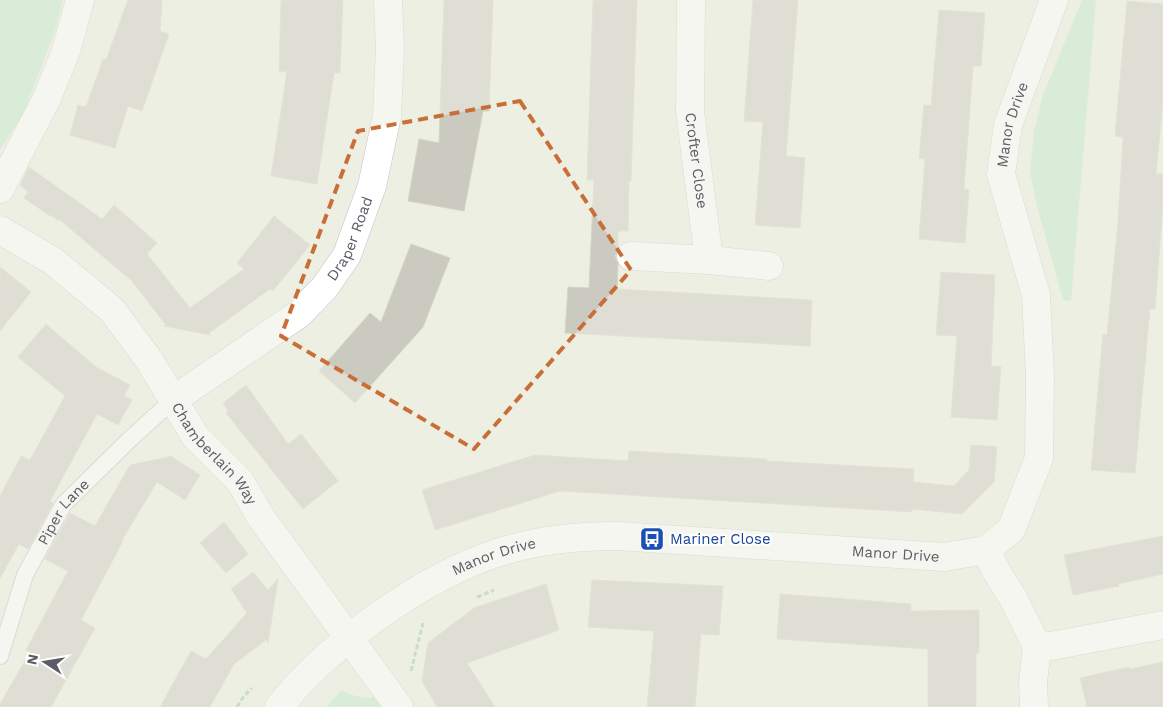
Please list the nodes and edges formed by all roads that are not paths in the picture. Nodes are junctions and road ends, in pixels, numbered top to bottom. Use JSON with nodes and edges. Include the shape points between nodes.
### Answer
{"nodes":[{"id":1,"x":80,"y":0,"type":"edge"},
{"id":2,"x":388,"y":0,"type":"edge"},
{"id":3,"x":691,"y":0,"type":"edge"},
{"id":4,"x":1054,"y":0,"type":"edge"},
{"id":5,"x":0,"y":189,"type":"edge"},
{"id":6,"x":0,"y":230,"type":"edge"},
{"id":7,"x":631,"y":256,"type":"dead end"},
{"id":8,"x":709,"y":260,"type":"junction"},
{"id":9,"x":769,"y":266,"type":"dead end"},
{"id":10,"x":173,"y":400,"type":"junction"},
{"id":11,"x":986,"y":550,"type":"junction"},
{"id":12,"x":1163,"y":625,"type":"edge"},
{"id":13,"x":349,"y":639,"type":"junction"},
{"id":14,"x":1037,"y":647,"type":"junction"},
{"id":15,"x":0,"y":656,"type":"edge"},
{"id":16,"x":398,"y":706,"type":"edge"},
{"id":17,"x":279,"y":707,"type":"edge"},
{"id":18,"x":1034,"y":707,"type":"edge"}],
"edges":[{"from":1,"to":5,"type":"street","via":[[66,51],[47,98]]},
{"from":2,"to":10,"type":"street","name":"Draper Road","via":[[387,116],[372,186],[347,255],[325,287],[299,314]]},
{"from":3,"to":8,"type":"street","name":"Crofter Close","via":[[690,111]]},
{"from":4,"to":11,"type":"street","name":"Manor Drive","via":[[1008,125],[1001,174],[1036,295],[1040,376],[1038,458],[1011,530]]},
{"from":6,"to":10,"type":"street","name":"Chamberlain Way","via":[[53,261],[112,310],[149,360]]},
{"from":7,"to":8,"type":"street"},
{"from":8,"to":9,"type":"street"},
{"from":10,"to":13,"type":"street","name":"Chamberlain Way","via":[[195,436],[240,481],[260,516]]},
{"from":10,"to":15,"type":"lane","name":"Piper Lane","via":[[63,505],[25,574]]},
{"from":11,"to":13,"type":"street","name":"Manor Drive","via":[[944,557],[617,536],[555,539],[496,553],[464,566],[386,610]]},
{"from":11,"to":14,"type":"street"},
{"from":12,"to":14,"type":"street"},
{"from":13,"to":16,"type":"street","name":"Chamberlain Way"},
{"from":13,"to":17,"type":"street","name":"Manor Drive","via":[[296,685]]},
{"from":14,"to":18,"type":"street"}]}
